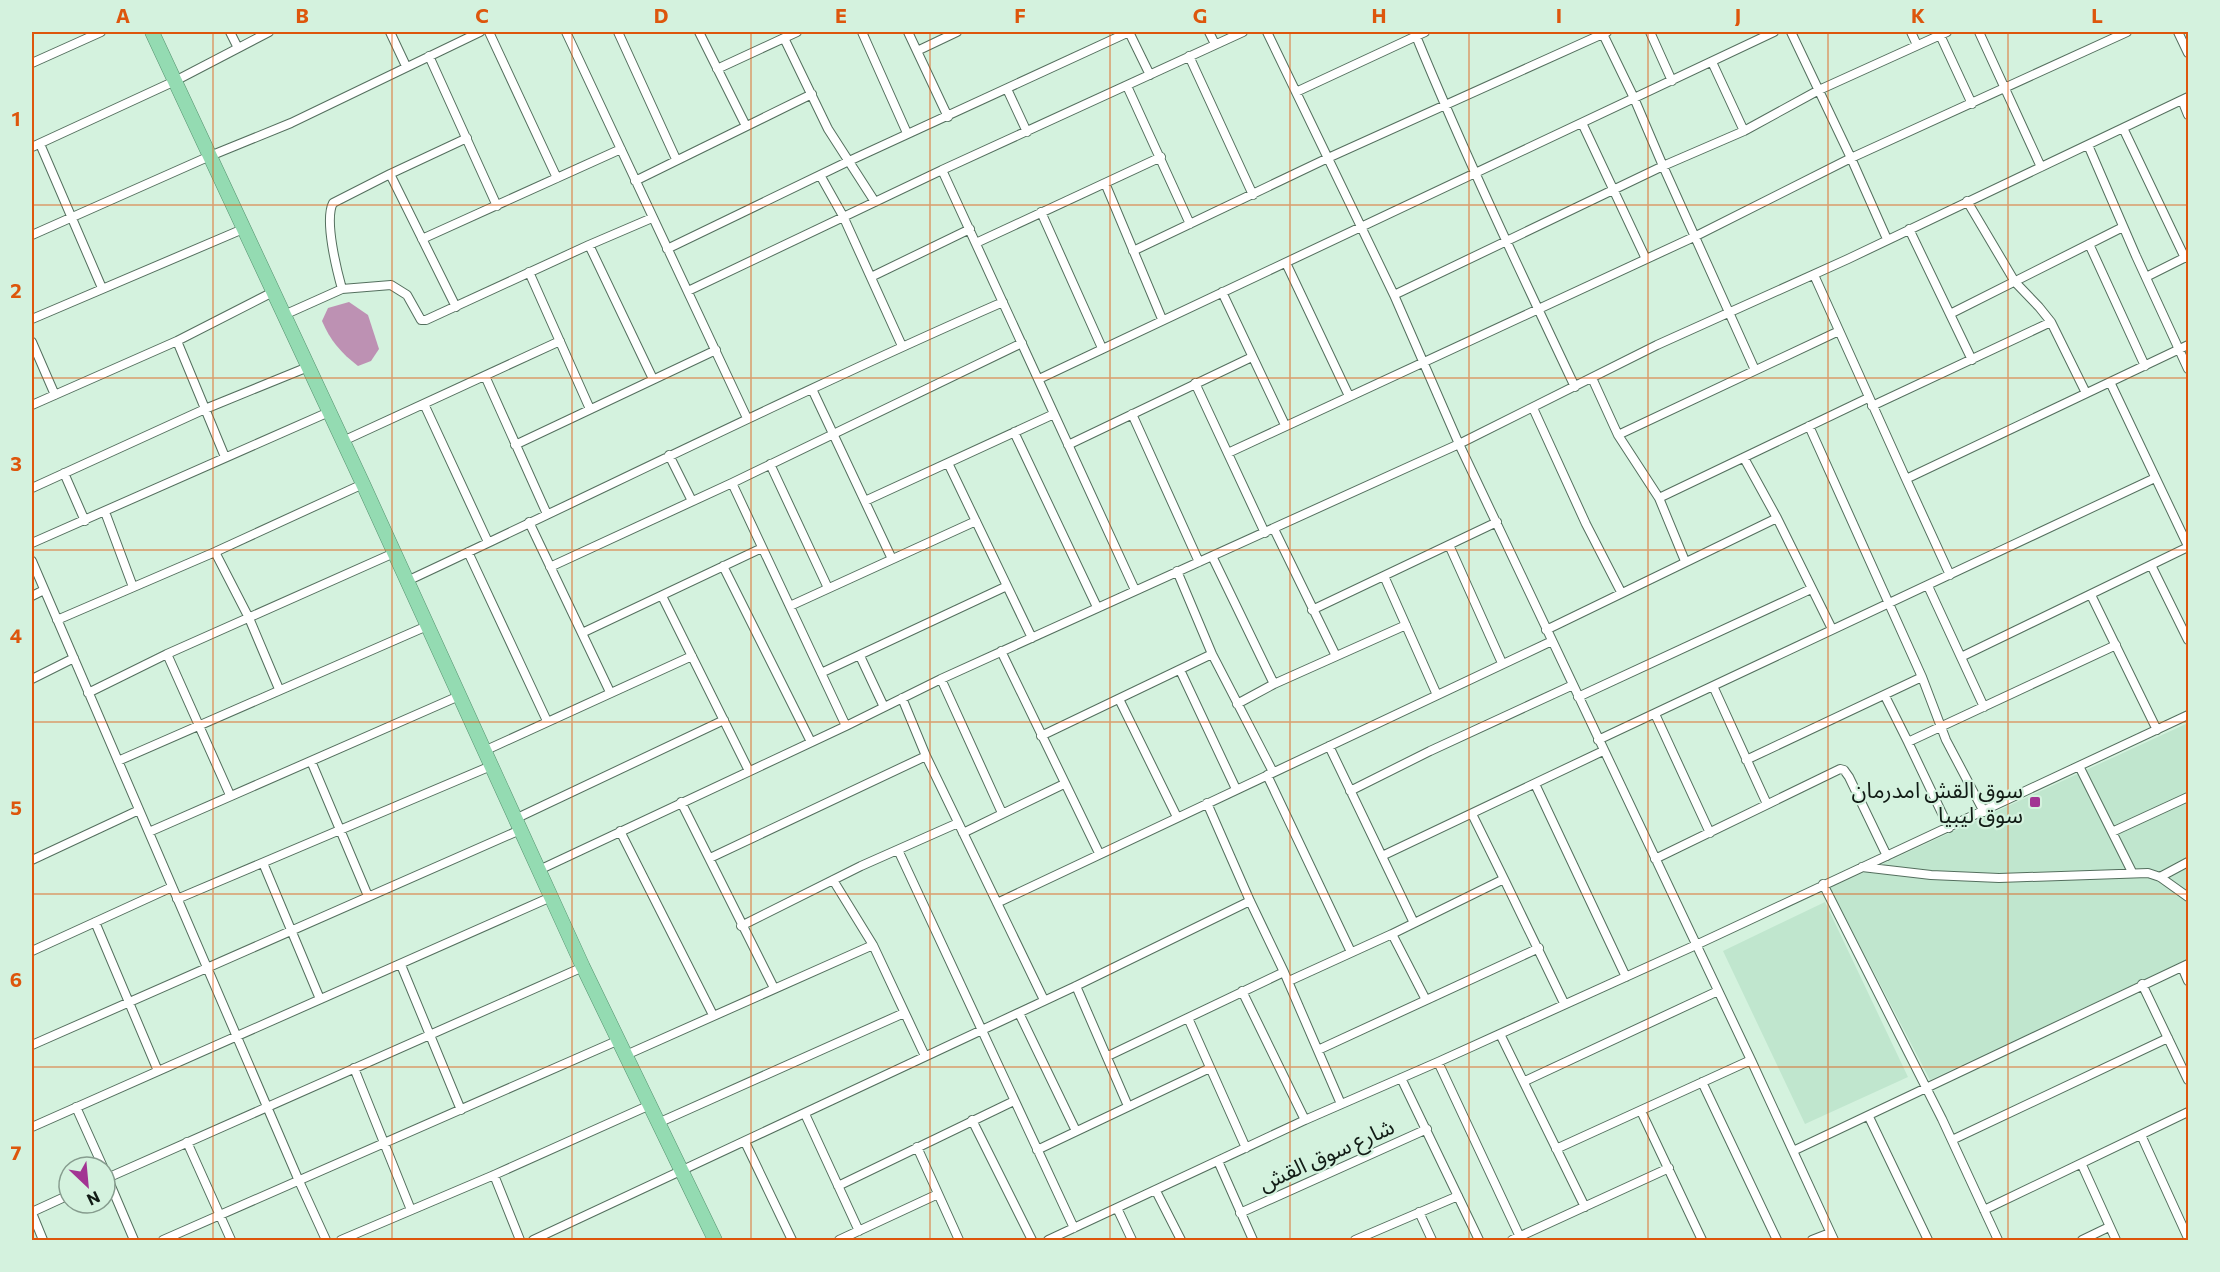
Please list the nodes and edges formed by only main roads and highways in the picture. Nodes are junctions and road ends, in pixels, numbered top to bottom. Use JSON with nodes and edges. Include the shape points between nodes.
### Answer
{"nodes":[{"id":1,"x":152,"y":32,"type":"edge"},
{"id":2,"x":712,"y":1240,"type":"edge"}],
"edges":[{"from":1,"to":2,"type":"highway"}]}
